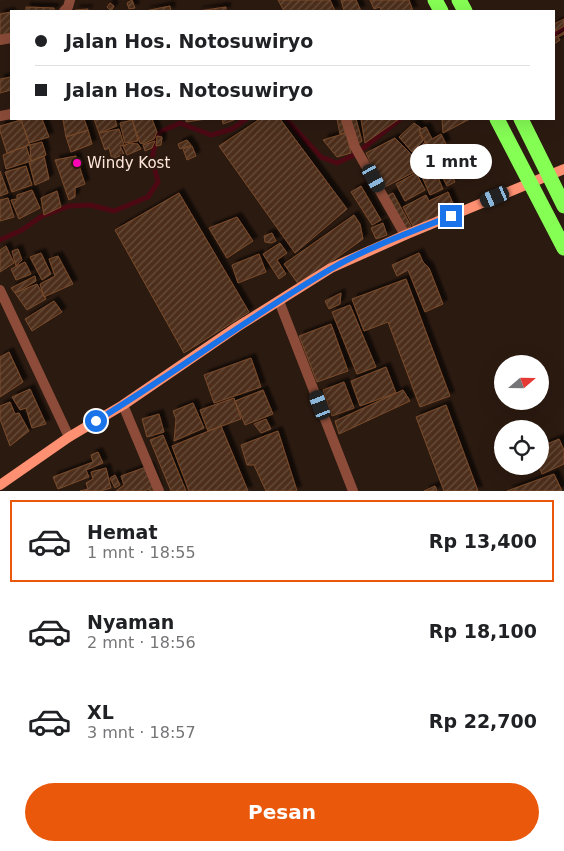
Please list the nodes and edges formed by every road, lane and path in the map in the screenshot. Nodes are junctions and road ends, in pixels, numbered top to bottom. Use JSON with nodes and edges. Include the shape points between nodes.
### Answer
{"nodes":[{"id":1,"x":346,"y":120,"type":"edge"},
{"id":2,"x":498,"y":120,"type":"edge"},
{"id":3,"x":521,"y":120,"type":"edge"},
{"id":4,"x":564,"y":168,"type":"edge"},
{"id":5,"x":548,"y":175,"type":"junction"},
{"id":6,"x":530,"y":182,"type":"junction"},
{"id":7,"x":564,"y":206,"type":"edge"},
{"id":8,"x":405,"y":235,"type":"junction"},
{"id":9,"x":564,"y":248,"type":"edge"},
{"id":10,"x":0,"y":290,"type":"edge"},
{"id":11,"x":279,"y":301,"type":"junction"},
{"id":12,"x":123,"y":405,"type":"junction"},
{"id":13,"x":69,"y":437,"type":"junction"},
{"id":14,"x":0,"y":485,"type":"edge"},
{"id":15,"x":160,"y":491,"type":"edge"},
{"id":16,"x":353,"y":491,"type":"edge"}],
"edges":[{"from":1,"to":8,"type":"street","via":[[355,148]]},
{"from":2,"to":6,"type":"highway"},
{"from":3,"to":5,"type":"highway"},
{"from":4,"to":5,"type":"street"},
{"from":5,"to":6,"type":"street"},
{"from":5,"to":7,"type":"highway"},
{"from":6,"to":8,"type":"street"},
{"from":6,"to":9,"type":"highway"},
{"from":8,"to":11,"type":"street","via":[[331,268]]},
{"from":10,"to":13,"type":"street"},
{"from":11,"to":12,"type":"street"},
{"from":11,"to":16,"type":"street"},
{"from":12,"to":13,"type":"street"},
{"from":12,"to":15,"type":"street"},
{"from":13,"to":14,"type":"street"}]}
